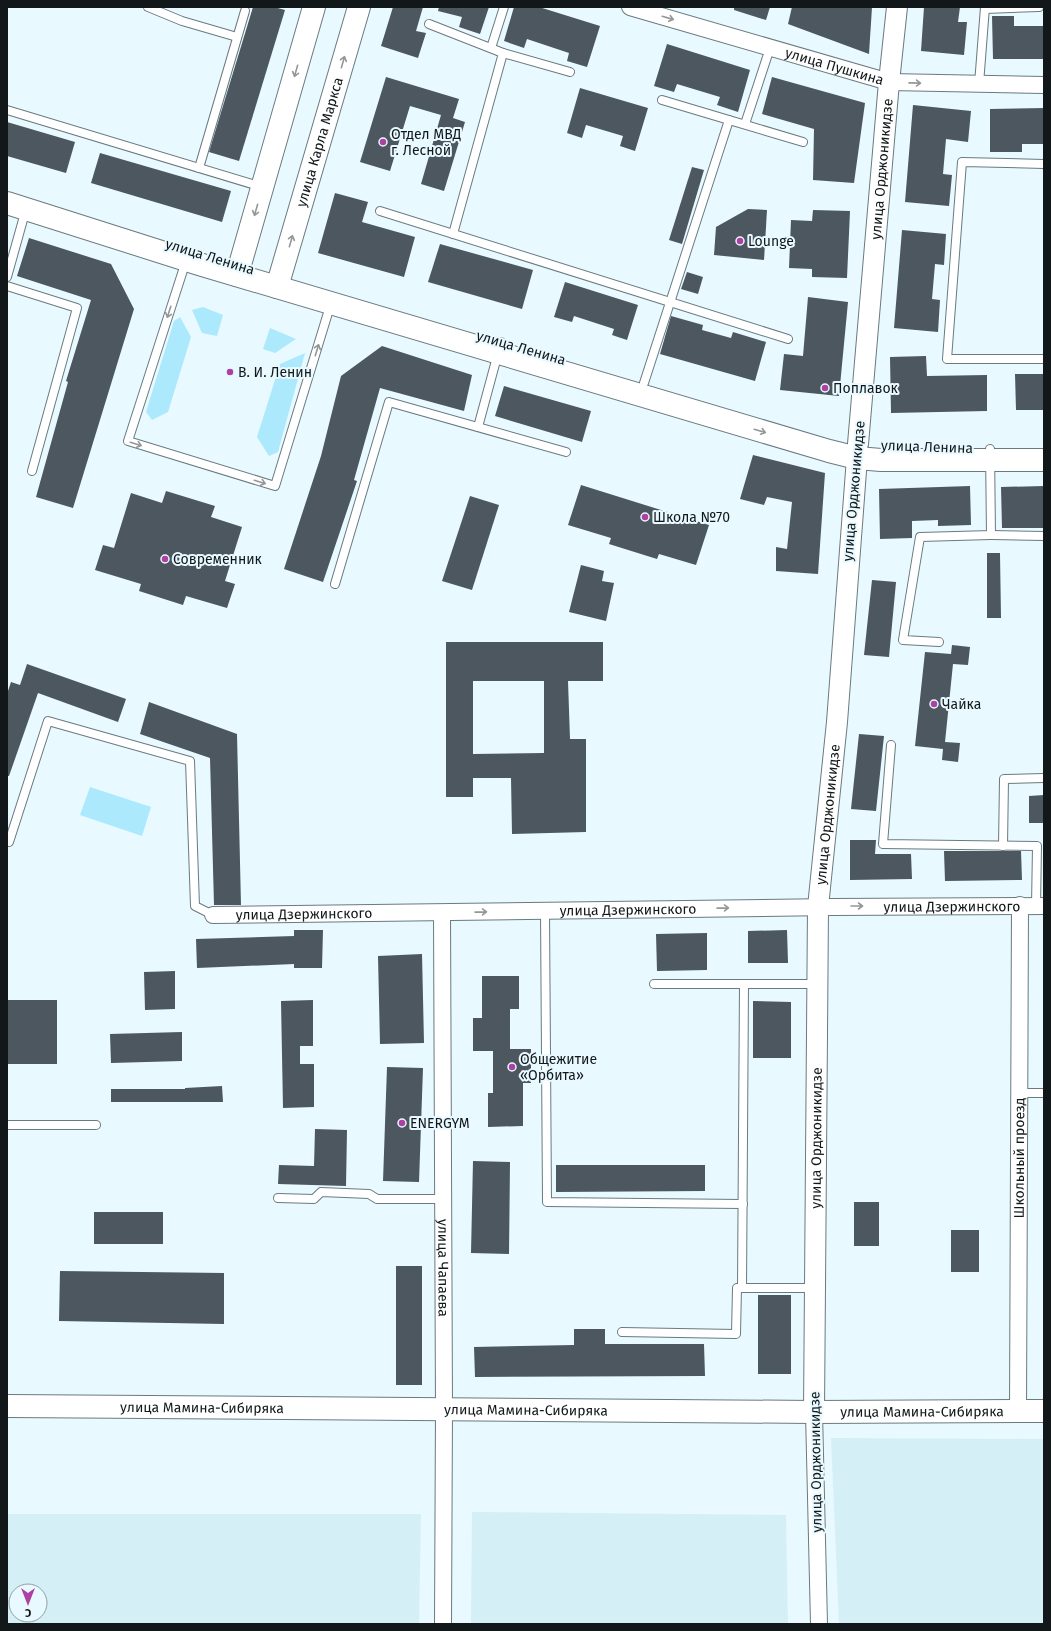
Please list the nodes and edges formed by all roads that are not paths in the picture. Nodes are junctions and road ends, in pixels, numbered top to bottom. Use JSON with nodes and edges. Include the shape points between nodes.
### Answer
{"nodes":[{"id":1,"x":148,"y":7,"type":"edge"},
{"id":2,"x":314,"y":7,"type":"edge"},
{"id":3,"x":359,"y":7,"type":"edge"},
{"id":4,"x":504,"y":7,"type":"edge"},
{"id":5,"x":630,"y":7,"type":"edge"},
{"id":6,"x":897,"y":7,"type":"edge"},
{"id":7,"x":1039,"y":7,"type":"edge"},
{"id":8,"x":985,"y":8,"type":"edge"},
{"id":9,"x":244,"y":11,"type":"dead end"},
{"id":10,"x":429,"y":24,"type":"dead end"},
{"id":11,"x":237,"y":37,"type":"junction"},
{"id":12,"x":491,"y":48,"type":"junction"},
{"id":13,"x":770,"y":48,"type":"junction"},
{"id":14,"x":503,"y":52,"type":"junction"},
{"id":15,"x":570,"y":72,"type":"dead end"},
{"id":16,"x":889,"y":82,"type":"junction"},
{"id":17,"x":979,"y":84,"type":"junction"},
{"id":18,"x":1044,"y":84,"type":"edge"},
{"id":19,"x":662,"y":100,"type":"dead end"},
{"id":20,"x":7,"y":110,"type":"edge"},
{"id":21,"x":729,"y":120,"type":"junction"},
{"id":22,"x":746,"y":124,"type":"junction"},
{"id":23,"x":803,"y":142,"type":"dead end"},
{"id":24,"x":1044,"y":164,"type":"edge"},
{"id":25,"x":198,"y":168,"type":"junction"},
{"id":26,"x":262,"y":187,"type":"junction"},
{"id":27,"x":7,"y":192,"type":"edge"},
{"id":28,"x":16,"y":205,"type":"edge"},
{"id":29,"x":380,"y":210,"type":"dead end"},
{"id":30,"x":453,"y":234,"type":"junction"},
{"id":31,"x":185,"y":262,"type":"junction"},
{"id":32,"x":238,"y":271,"type":"junction"},
{"id":33,"x":7,"y":277,"type":"edge"},
{"id":34,"x":279,"y":283,"type":"junction"},
{"id":35,"x":7,"y":286,"type":"edge"},
{"id":36,"x":670,"y":302,"type":"junction"},
{"id":37,"x":330,"y":306,"type":"junction"},
{"id":38,"x":788,"y":339,"type":"dead end"},
{"id":39,"x":499,"y":348,"type":"junction"},
{"id":40,"x":1044,"y":359,"type":"edge"},
{"id":41,"x":642,"y":389,"type":"junction"},
{"id":42,"x":478,"y":427,"type":"junction"},
{"id":43,"x":1044,"y":450,"type":"edge"},
{"id":44,"x":857,"y":451,"type":"junction"},
{"id":45,"x":566,"y":452,"type":"dead end"},
{"id":46,"x":991,"y":454,"type":"junction"},
{"id":47,"x":1044,"y":460,"type":"edge"},
{"id":48,"x":32,"y":471,"type":"dead end"},
{"id":49,"x":991,"y":535,"type":"junction"},
{"id":50,"x":1044,"y":536,"type":"edge"},
{"id":51,"x":335,"y":584,"type":"dead end"},
{"id":52,"x":939,"y":642,"type":"dead end"},
{"id":53,"x":891,"y":745,"type":"dead end"},
{"id":54,"x":1044,"y":778,"type":"edge"},
{"id":55,"x":7,"y":841,"type":"edge"},
{"id":56,"x":1003,"y":846,"type":"junction"},
{"id":57,"x":1020,"y":905,"type":"junction"},
{"id":58,"x":1040,"y":906,"type":"edge"},
{"id":59,"x":818,"y":907,"type":"junction"},
{"id":60,"x":545,"y":911,"type":"junction"},
{"id":61,"x":442,"y":913,"type":"junction"},
{"id":62,"x":212,"y":915,"type":"joint"},
{"id":63,"x":654,"y":984,"type":"dead end"},
{"id":64,"x":744,"y":984,"type":"junction"},
{"id":65,"x":817,"y":984,"type":"junction"},
{"id":66,"x":1019,"y":1093,"type":"junction"},
{"id":67,"x":1044,"y":1093,"type":"edge"},
{"id":68,"x":7,"y":1125,"type":"edge"},
{"id":69,"x":96,"y":1125,"type":"dead end"},
{"id":70,"x":278,"y":1198,"type":"dead end"},
{"id":71,"x":443,"y":1199,"type":"junction"},
{"id":72,"x":743,"y":1204,"type":"junction"},
{"id":73,"x":742,"y":1288,"type":"junction"},
{"id":74,"x":815,"y":1288,"type":"junction"},
{"id":75,"x":622,"y":1332,"type":"dead end"},
{"id":76,"x":7,"y":1406,"type":"edge"},
{"id":77,"x":444,"y":1410,"type":"junction"},
{"id":78,"x":1044,"y":1411,"type":"edge"},
{"id":79,"x":814,"y":1412,"type":"junction"},
{"id":80,"x":1018,"y":1412,"type":"junction"},
{"id":81,"x":443,"y":1624,"type":"edge"},
{"id":82,"x":819,"y":1624,"type":"edge"}],
"edges":[{"from":1,"to":11,"type":"lane","via":[[182,21]]},
{"from":2,"to":26,"type":"main road","one_way":true},
{"from":34,"to":3,"type":"main road","name":"улица Карла Маркса","one_way":true},
{"from":4,"to":12,"type":"lane"},
{"from":5,"to":13,"type":"street","name":"улица Пушкина","one_way":true},
{"from":6,"to":16,"type":"street","name":"улица Орджоникидзе"},
{"from":7,"to":8,"type":"lane"},
{"from":8,"to":17,"type":"lane"},
{"from":9,"to":11,"type":"lane"},
{"from":10,"to":12,"type":"lane"},
{"from":11,"to":25,"type":"lane"},
{"from":12,"to":14,"type":"lane"},
{"from":13,"to":16,"type":"street","name":"улица Пушкина"},
{"from":13,"to":22,"type":"lane"},
{"from":14,"to":15,"type":"lane"},
{"from":14,"to":30,"type":"lane"},
{"from":16,"to":17,"type":"street","name":"улица Пушкина","one_way":true},
{"from":16,"to":44,"type":"street","name":"улица Орджоникидзе"},
{"from":17,"to":18,"type":"street","name":"улица Пушкина"},
{"from":19,"to":21,"type":"lane"},
{"from":20,"to":25,"type":"lane"},
{"from":21,"to":22,"type":"lane"},
{"from":21,"to":36,"type":"lane"},
{"from":22,"to":23,"type":"lane"},
{"from":24,"to":40,"type":"lane","via":[[962,162],[947,359]]},
{"from":25,"to":26,"type":"lane"},
{"from":26,"to":32,"type":"main road","one_way":true},
{"from":27,"to":31,"type":"main road","name":"улица Ленина"},
{"from":28,"to":31,"type":"main road"},
{"from":28,"to":33,"type":"lane"},
{"from":29,"to":30,"type":"lane"},
{"from":30,"to":36,"type":"lane"},
{"from":31,"to":32,"type":"main road","name":"улица Ленина"},
{"from":31,"to":37,"type":"lane","one_way":true,"via":[[128,441],[275,486]]},
{"from":32,"to":34,"type":"main road","name":"улица Ленина"},
{"from":34,"to":37,"type":"main road","name":"улица Ленина"},
{"from":35,"to":48,"type":"lane","via":[[77,308]]},
{"from":36,"to":38,"type":"lane"},
{"from":36,"to":41,"type":"lane"},
{"from":37,"to":39,"type":"main road","name":"улица Ленина"},
{"from":39,"to":41,"type":"main road","name":"улица Ленина"},
{"from":39,"to":42,"type":"lane"},
{"from":41,"to":44,"type":"main road","name":"улица Ленина"},
{"from":42,"to":45,"type":"lane"},
{"from":42,"to":51,"type":"lane","via":[[389,402]]},
{"from":43,"to":46,"type":"main road","name":"улица Ленина"},
{"from":44,"to":46,"type":"main road","name":"улица Ленина","via":[[926,448]]},
{"from":44,"to":59,"type":"street","name":"улица Орджоникидзе","via":[[838,722]]},
{"from":46,"to":47,"type":"main road"},
{"from":46,"to":49,"type":"lane"},
{"from":49,"to":50,"type":"lane"},
{"from":49,"to":52,"type":"lane","via":[[920,537],[903,640]]},
{"from":53,"to":56,"type":"lane","via":[[883,844]]},
{"from":54,"to":56,"type":"lane","via":[[1004,779]]},
{"from":55,"to":62,"type":"lane","via":[[9,842],[48,721],[190,761],[195,906]]},
{"from":56,"to":58,"type":"lane","via":[[1037,846]]},
{"from":57,"to":58,"type":"street","name":"улица Дзержинского"},
{"from":59,"to":57,"type":"street","name":"улица Дзержинского","one_way":true},
{"from":57,"to":66,"type":"street","name":"Школьный проезд"},
{"from":60,"to":59,"type":"street","name":"улица Дзержинского","one_way":true},
{"from":59,"to":65,"type":"street","name":"улица Орджоникидзе"},
{"from":61,"to":60,"type":"street","name":"улица Дзержинского","one_way":true},
{"from":60,"to":72,"type":"lane","via":[[547,1202]]},
{"from":61,"to":62,"type":"street","name":"улица Дзержинского"},
{"from":61,"to":71,"type":"street","name":"улица Чапаева"},
{"from":63,"to":64,"type":"lane"},
{"from":64,"to":65,"type":"lane"},
{"from":64,"to":72,"type":"lane"},
{"from":65,"to":74,"type":"street","name":"улица Орджоникидзе"},
{"from":66,"to":67,"type":"lane"},
{"from":66,"to":80,"type":"street","name":"Школьный проезд"},
{"from":68,"to":69,"type":"lane"},
{"from":70,"to":71,"type":"lane","via":[[314,1198],[321,1192],[369,1194],[377,1198]]},
{"from":71,"to":77,"type":"street","name":"улица Чапаева"},
{"from":72,"to":73,"type":"lane"},
{"from":73,"to":74,"type":"lane"},
{"from":73,"to":75,"type":"lane","via":[[737,1288],[736,1334]]},
{"from":74,"to":79,"type":"street","name":"улица Орджоникидзе"},
{"from":76,"to":77,"type":"main road","name":"улица Мамина-Сибиряка"},
{"from":77,"to":79,"type":"main road","name":"улица Мамина-Сибиряка"},
{"from":77,"to":81,"type":"street","name":"улица Чапаева"},
{"from":78,"to":80,"type":"main road","name":"улица Мамина-Сибиряка"},
{"from":79,"to":80,"type":"main road","name":"улица Мамина-Сибиряка"},
{"from":79,"to":82,"type":"street","name":"улица Орджоникидзе"}]}
